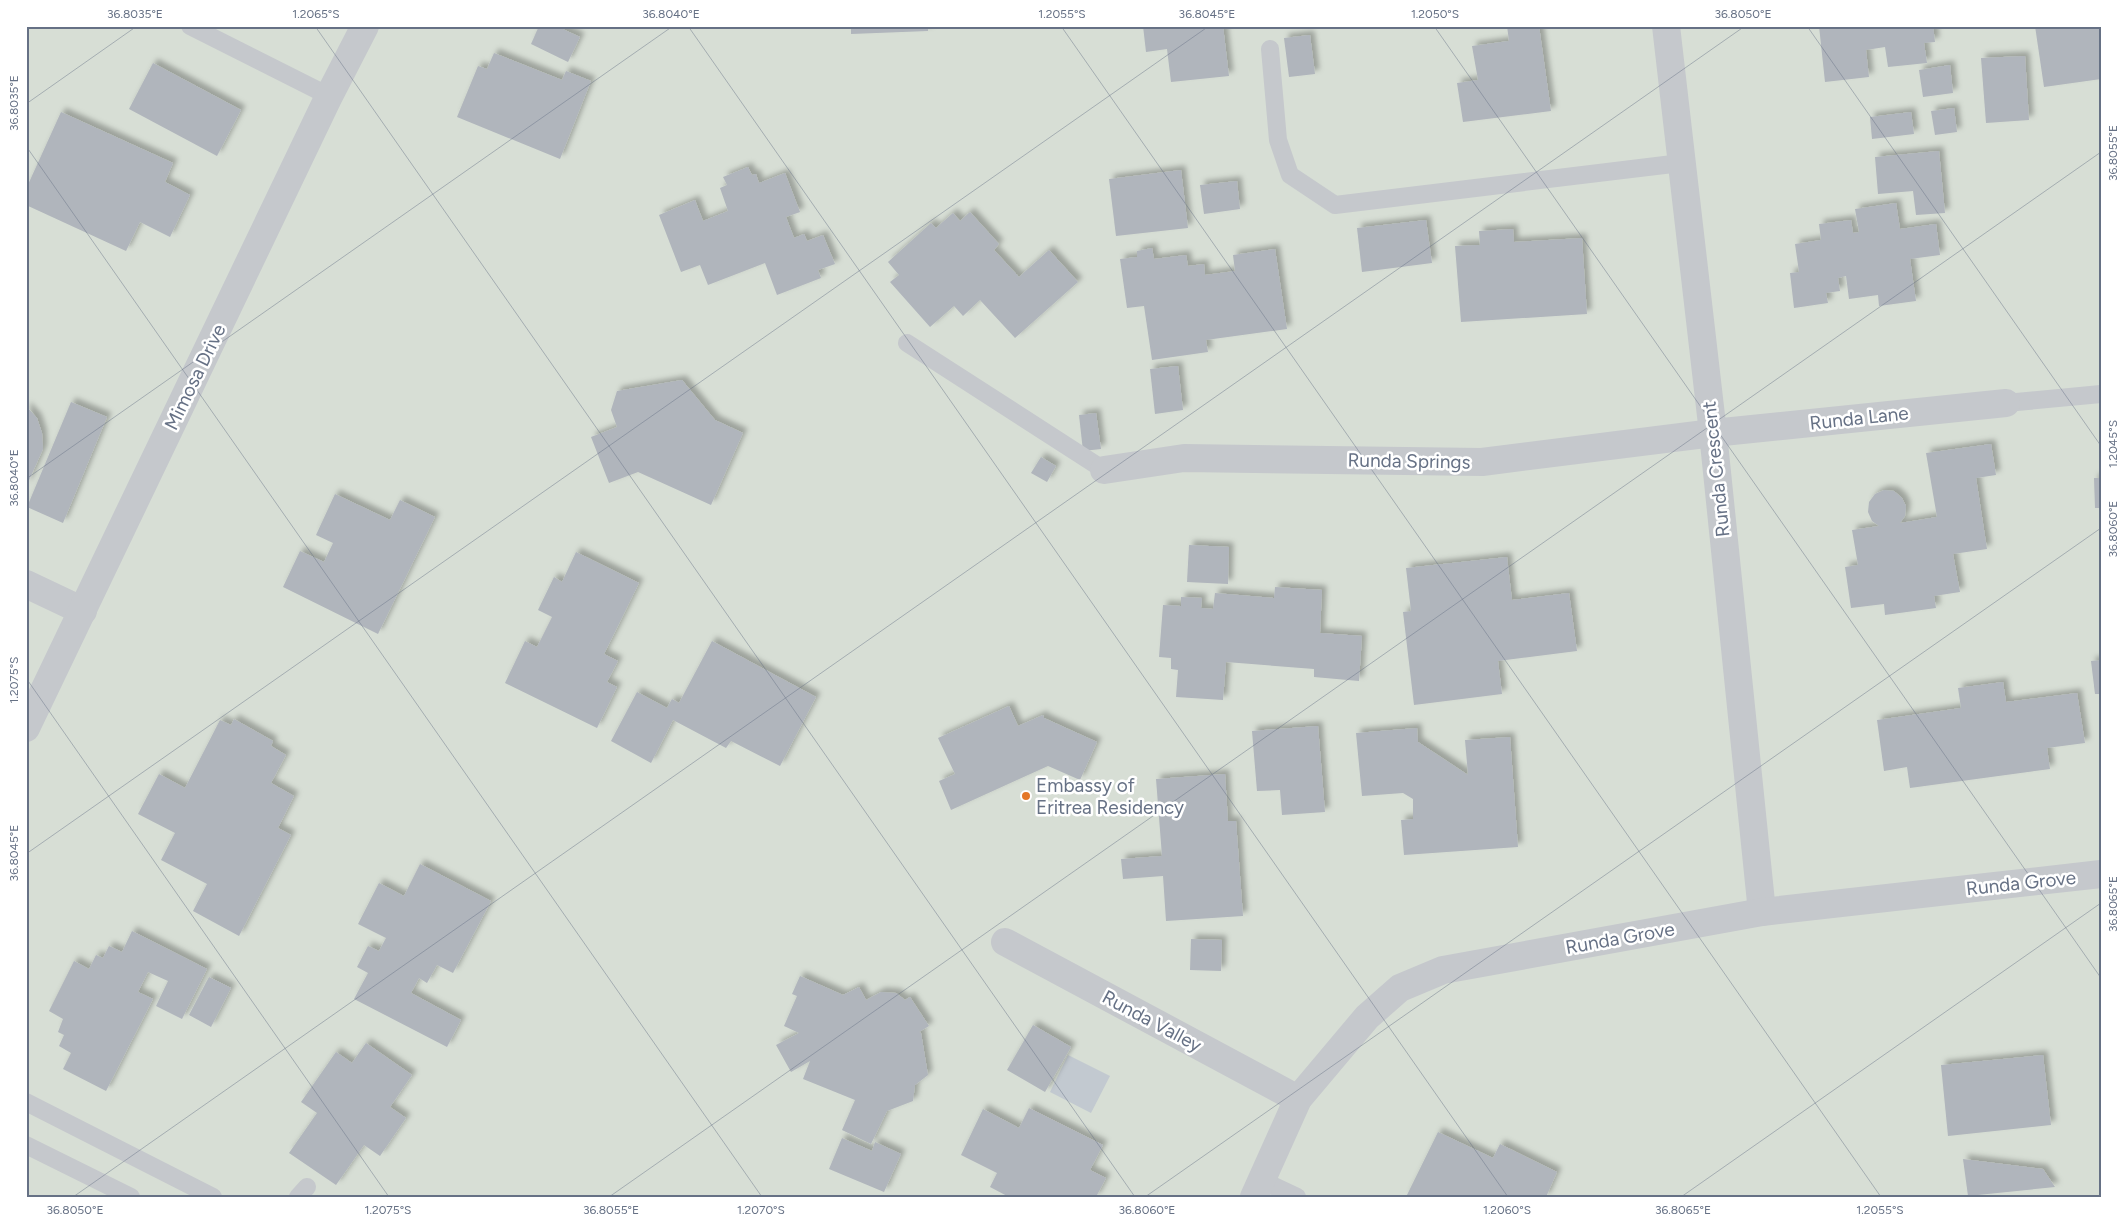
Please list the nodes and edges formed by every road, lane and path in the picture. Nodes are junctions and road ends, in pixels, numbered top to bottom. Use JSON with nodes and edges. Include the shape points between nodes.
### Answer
{"nodes":[{"id":1,"x":190,"y":26,"type":"edge"},
{"id":2,"x":365,"y":26,"type":"edge"},
{"id":3,"x":1666,"y":26,"type":"edge"},
{"id":4,"x":1270,"y":49,"type":"dead end"},
{"id":5,"x":329,"y":96,"type":"junction"},
{"id":6,"x":1681,"y":162,"type":"junction"},
{"id":7,"x":907,"y":343,"type":"dead end"},
{"id":8,"x":2101,"y":394,"type":"edge"},
{"id":9,"x":2006,"y":403,"type":"joint"},
{"id":10,"x":1713,"y":433,"type":"junction"},
{"id":11,"x":1104,"y":470,"type":"joint"},
{"id":12,"x":26,"y":584,"type":"edge"},
{"id":13,"x":83,"y":611,"type":"junction"},
{"id":14,"x":26,"y":728,"type":"edge"},
{"id":15,"x":2101,"y":874,"type":"edge"},
{"id":16,"x":1762,"y":912,"type":"junction"},
{"id":17,"x":1005,"y":942,"type":"dead end"},
{"id":18,"x":1298,"y":1100,"type":"junction"},
{"id":19,"x":26,"y":1102,"type":"edge"},
{"id":20,"x":26,"y":1145,"type":"edge"},
{"id":21,"x":1257,"y":1188,"type":"edge"},
{"id":22,"x":132,"y":1197,"type":"edge"},
{"id":23,"x":213,"y":1197,"type":"edge"},
{"id":24,"x":1297,"y":1197,"type":"edge"}],
"edges":[{"from":1,"to":5,"type":"lane"},
{"from":2,"to":5,"type":"street","name":"Mimosa Drive"},
{"from":3,"to":6,"type":"street","name":"Runda Crescent"},
{"from":4,"to":6,"type":"lane","via":[[1278,140],[1290,175],[1335,205]]},
{"from":5,"to":13,"type":"street","name":"Mimosa Drive"},
{"from":6,"to":10,"type":"street","name":"Runda Crescent"},
{"from":7,"to":11,"type":"lane"},
{"from":8,"to":9,"type":"lane"},
{"from":9,"to":10,"type":"street","name":"Runda Lane"},
{"from":10,"to":11,"type":"street","name":"Runda Springs","via":[[1482,462],[1184,458]]},
{"from":10,"to":16,"type":"street","name":"Runda Crescent"},
{"from":12,"to":13,"type":"street"},
{"from":13,"to":14,"type":"street","name":"Mimosa Drive"},
{"from":15,"to":16,"type":"street","name":"Runda Grove"},
{"from":16,"to":18,"type":"street","name":"Runda Grove","via":[[1443,970],[1400,988],[1367,1017]]},
{"from":17,"to":18,"type":"street","name":"Runda Valley"},
{"from":18,"to":21,"type":"street","name":"Runda Grove"},
{"from":19,"to":23,"type":"lane"},
{"from":20,"to":22,"type":"lane"},
{"from":21,"to":24,"type":"lane"}]}
